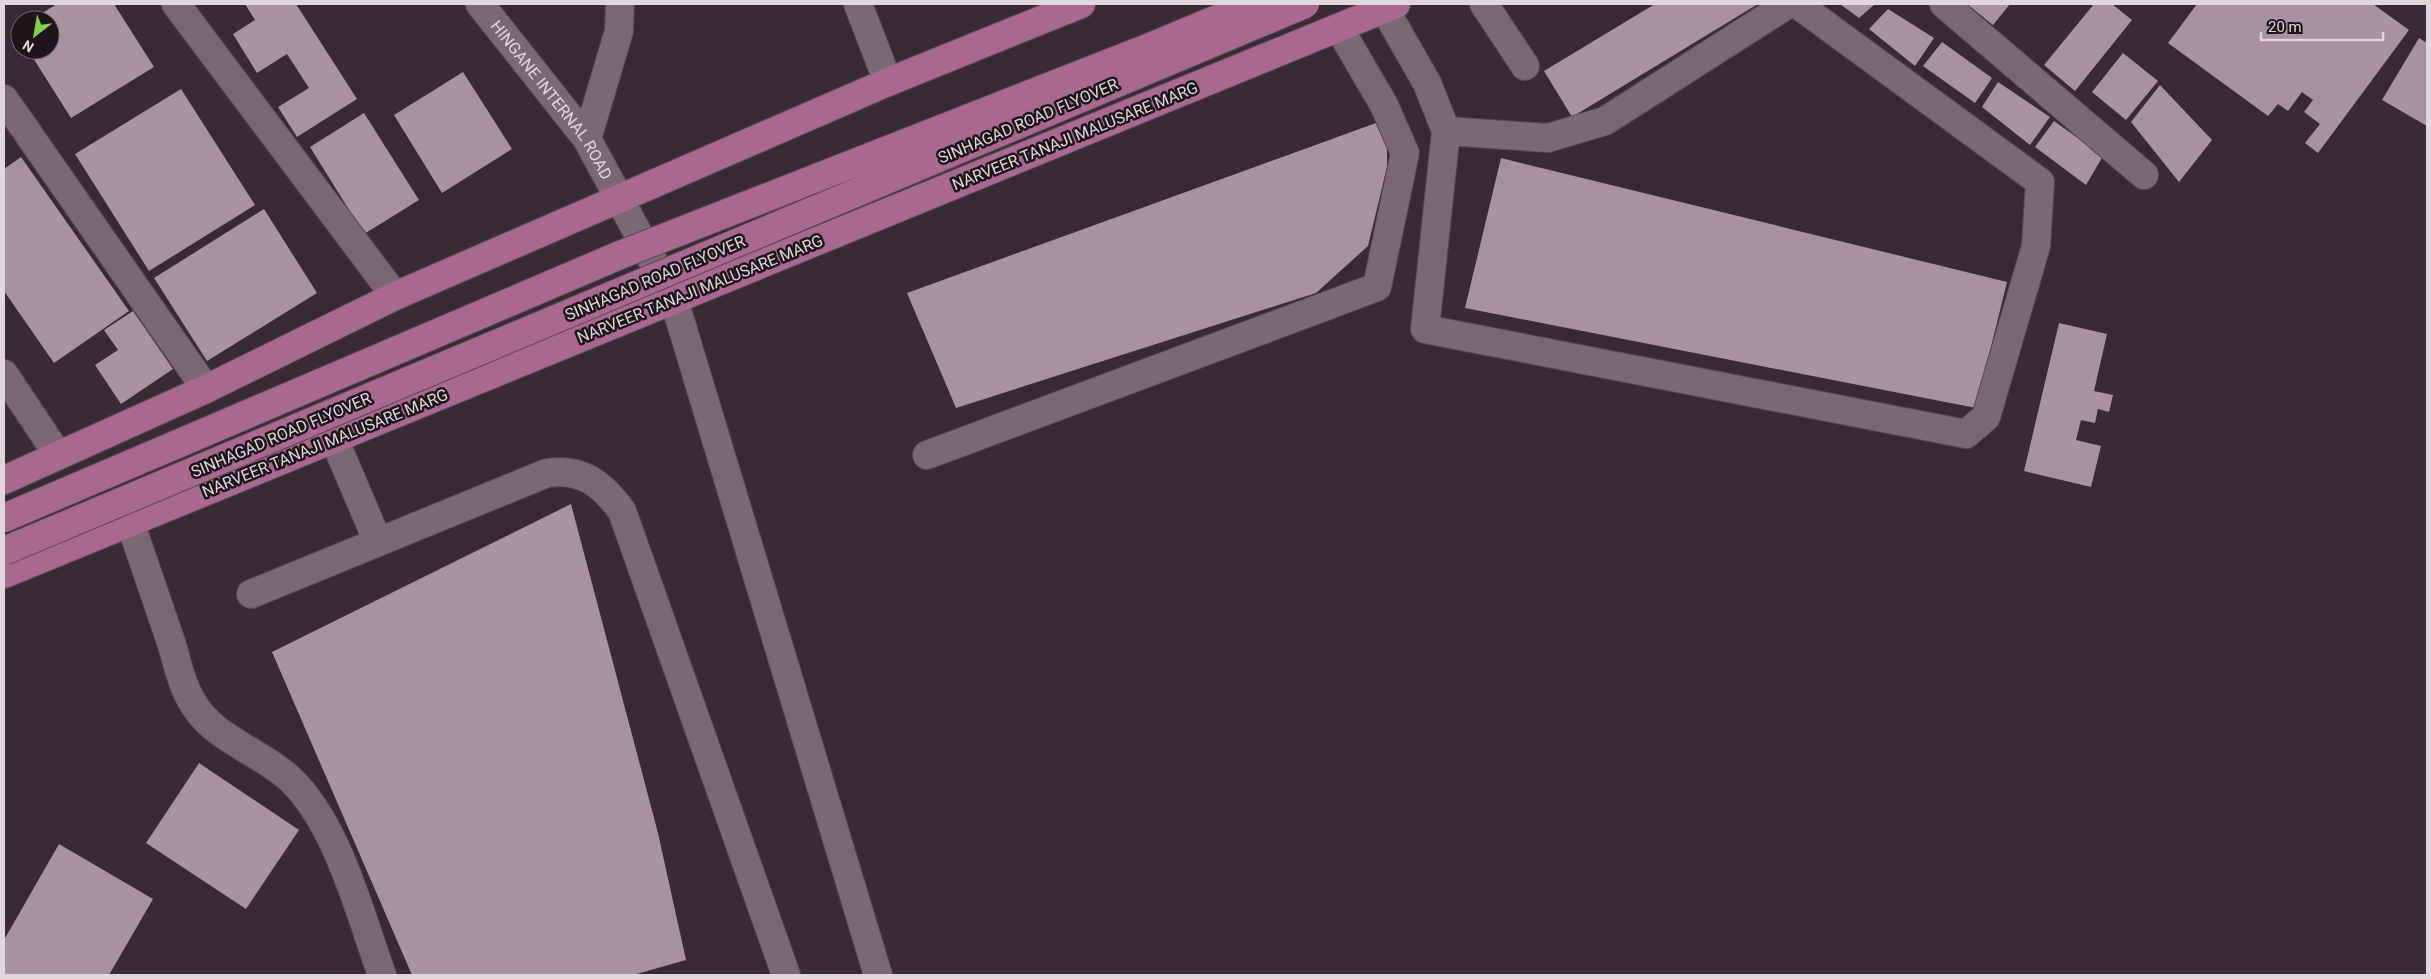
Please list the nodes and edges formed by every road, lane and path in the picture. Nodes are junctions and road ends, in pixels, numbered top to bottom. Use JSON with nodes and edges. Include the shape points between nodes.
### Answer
{"nodes":[{"id":1,"x":176,"y":4,"type":"edge"},
{"id":2,"x":480,"y":4,"type":"edge"},
{"id":3,"x":620,"y":4,"type":"edge"},
{"id":4,"x":858,"y":4,"type":"edge"},
{"id":5,"x":1081,"y":4,"type":"edge"},
{"id":6,"x":1253,"y":4,"type":"edge"},
{"id":7,"x":1305,"y":4,"type":"edge"},
{"id":8,"x":1484,"y":4,"type":"edge"},
{"id":9,"x":1788,"y":4,"type":"edge"},
{"id":10,"x":1797,"y":4,"type":"edge"},
{"id":11,"x":1944,"y":4,"type":"edge"},
{"id":12,"x":1390,"y":6,"type":"edge"},
{"id":13,"x":1339,"y":28,"type":"junction"},
{"id":14,"x":1526,"y":66,"type":"dead end"},
{"id":15,"x":888,"y":82,"type":"junction"},
{"id":16,"x":4,"y":99,"type":"edge"},
{"id":17,"x":1446,"y":131,"type":"junction"},
{"id":18,"x":587,"y":139,"type":"junction"},
{"id":19,"x":2144,"y":175,"type":"dead end"},
{"id":20,"x":620,"y":199,"type":"junction"},
{"id":21,"x":395,"y":296,"type":"junction"},
{"id":22,"x":674,"y":300,"type":"junction"},
{"id":23,"x":4,"y":374,"type":"edge"},
{"id":24,"x":206,"y":389,"type":"junction"},
{"id":25,"x":334,"y":439,"type":"junction"},
{"id":26,"x":58,"y":455,"type":"junction"},
{"id":27,"x":927,"y":455,"type":"dead end"},
{"id":28,"x":4,"y":480,"type":"edge"},
{"id":29,"x":4,"y":518,"type":"edge"},
{"id":30,"x":130,"y":522,"type":"junction"},
{"id":31,"x":378,"y":542,"type":"junction"},
{"id":32,"x":4,"y":551,"type":"edge"},
{"id":33,"x":4,"y":574,"type":"edge"},
{"id":34,"x":251,"y":594,"type":"dead end"},
{"id":35,"x":871,"y":974,"type":"edge"},
{"id":36,"x":382,"y":975,"type":"edge"},
{"id":37,"x":786,"y":975,"type":"edge"}],
"edges":[{"from":1,"to":21,"type":"street"},
{"from":2,"to":18,"type":"street","name":"HINGANE INTERNAL ROAD"},
{"from":3,"to":18,"type":"street","via":[[619,31]]},
{"from":4,"to":15,"type":"street"},
{"from":5,"to":15,"type":"main road"},
{"from":6,"to":29,"type":"main road","name":"SINHAGAD ROAD FLYOVER","bridge":true,"via":[[1150,48],[900,143],[611,259]]},
{"from":7,"to":32,"type":"main road","name":"SINHAGAD ROAD FLYOVER","bridge":true},
{"from":8,"to":14,"type":"street"},
{"from":9,"to":17,"type":"street","via":[[1606,120],[1548,138]]},
{"from":10,"to":17,"type":"street","via":[[2040,182],[2036,246],[1986,417],[1966,434],[1424,329]]},
{"from":11,"to":19,"type":"street"},
{"from":12,"to":13,"type":"main road","name":"NARVEER TANAJI MALUSARE MARG"},
{"from":12,"to":17,"type":"street","via":[[1427,82]]},
{"from":13,"to":22,"type":"main road","name":"NARVEER TANAJI MALUSARE MARG"},
{"from":13,"to":27,"type":"street","via":[[1384,105],[1405,153],[1377,288]]},
{"from":15,"to":20,"type":"main road"},
{"from":16,"to":24,"type":"street"},
{"from":18,"to":20,"type":"street","name":"HINGANE INTERNAL ROAD"},
{"from":20,"to":21,"type":"main road"},
{"from":20,"to":22,"type":"street","name":"HINGANE INTERNAL ROAD"},
{"from":21,"to":24,"type":"main road"},
{"from":22,"to":25,"type":"main road","name":"NARVEER TANAJI MALUSARE MARG"},
{"from":22,"to":35,"type":"street","name":"HINGANE INTERNAL ROAD"},
{"from":23,"to":26,"type":"street"},
{"from":24,"to":26,"type":"main road"},
{"from":25,"to":30,"type":"main road","name":"NARVEER TANAJI MALUSARE MARG"},
{"from":25,"to":31,"type":"street"},
{"from":26,"to":28,"type":"main road"},
{"from":30,"to":33,"type":"main road","name":"NARVEER TANAJI MALUSARE MARG"},
{"from":30,"to":36,"type":"street","via":[[190,698],[210,726],[278,770],[311,804],[336,849]]},
{"from":31,"to":34,"type":"street"},
{"from":31,"to":37,"type":"street","via":[[548,473],[565,471],[588,478],[607,491],[622,511]]}]}
